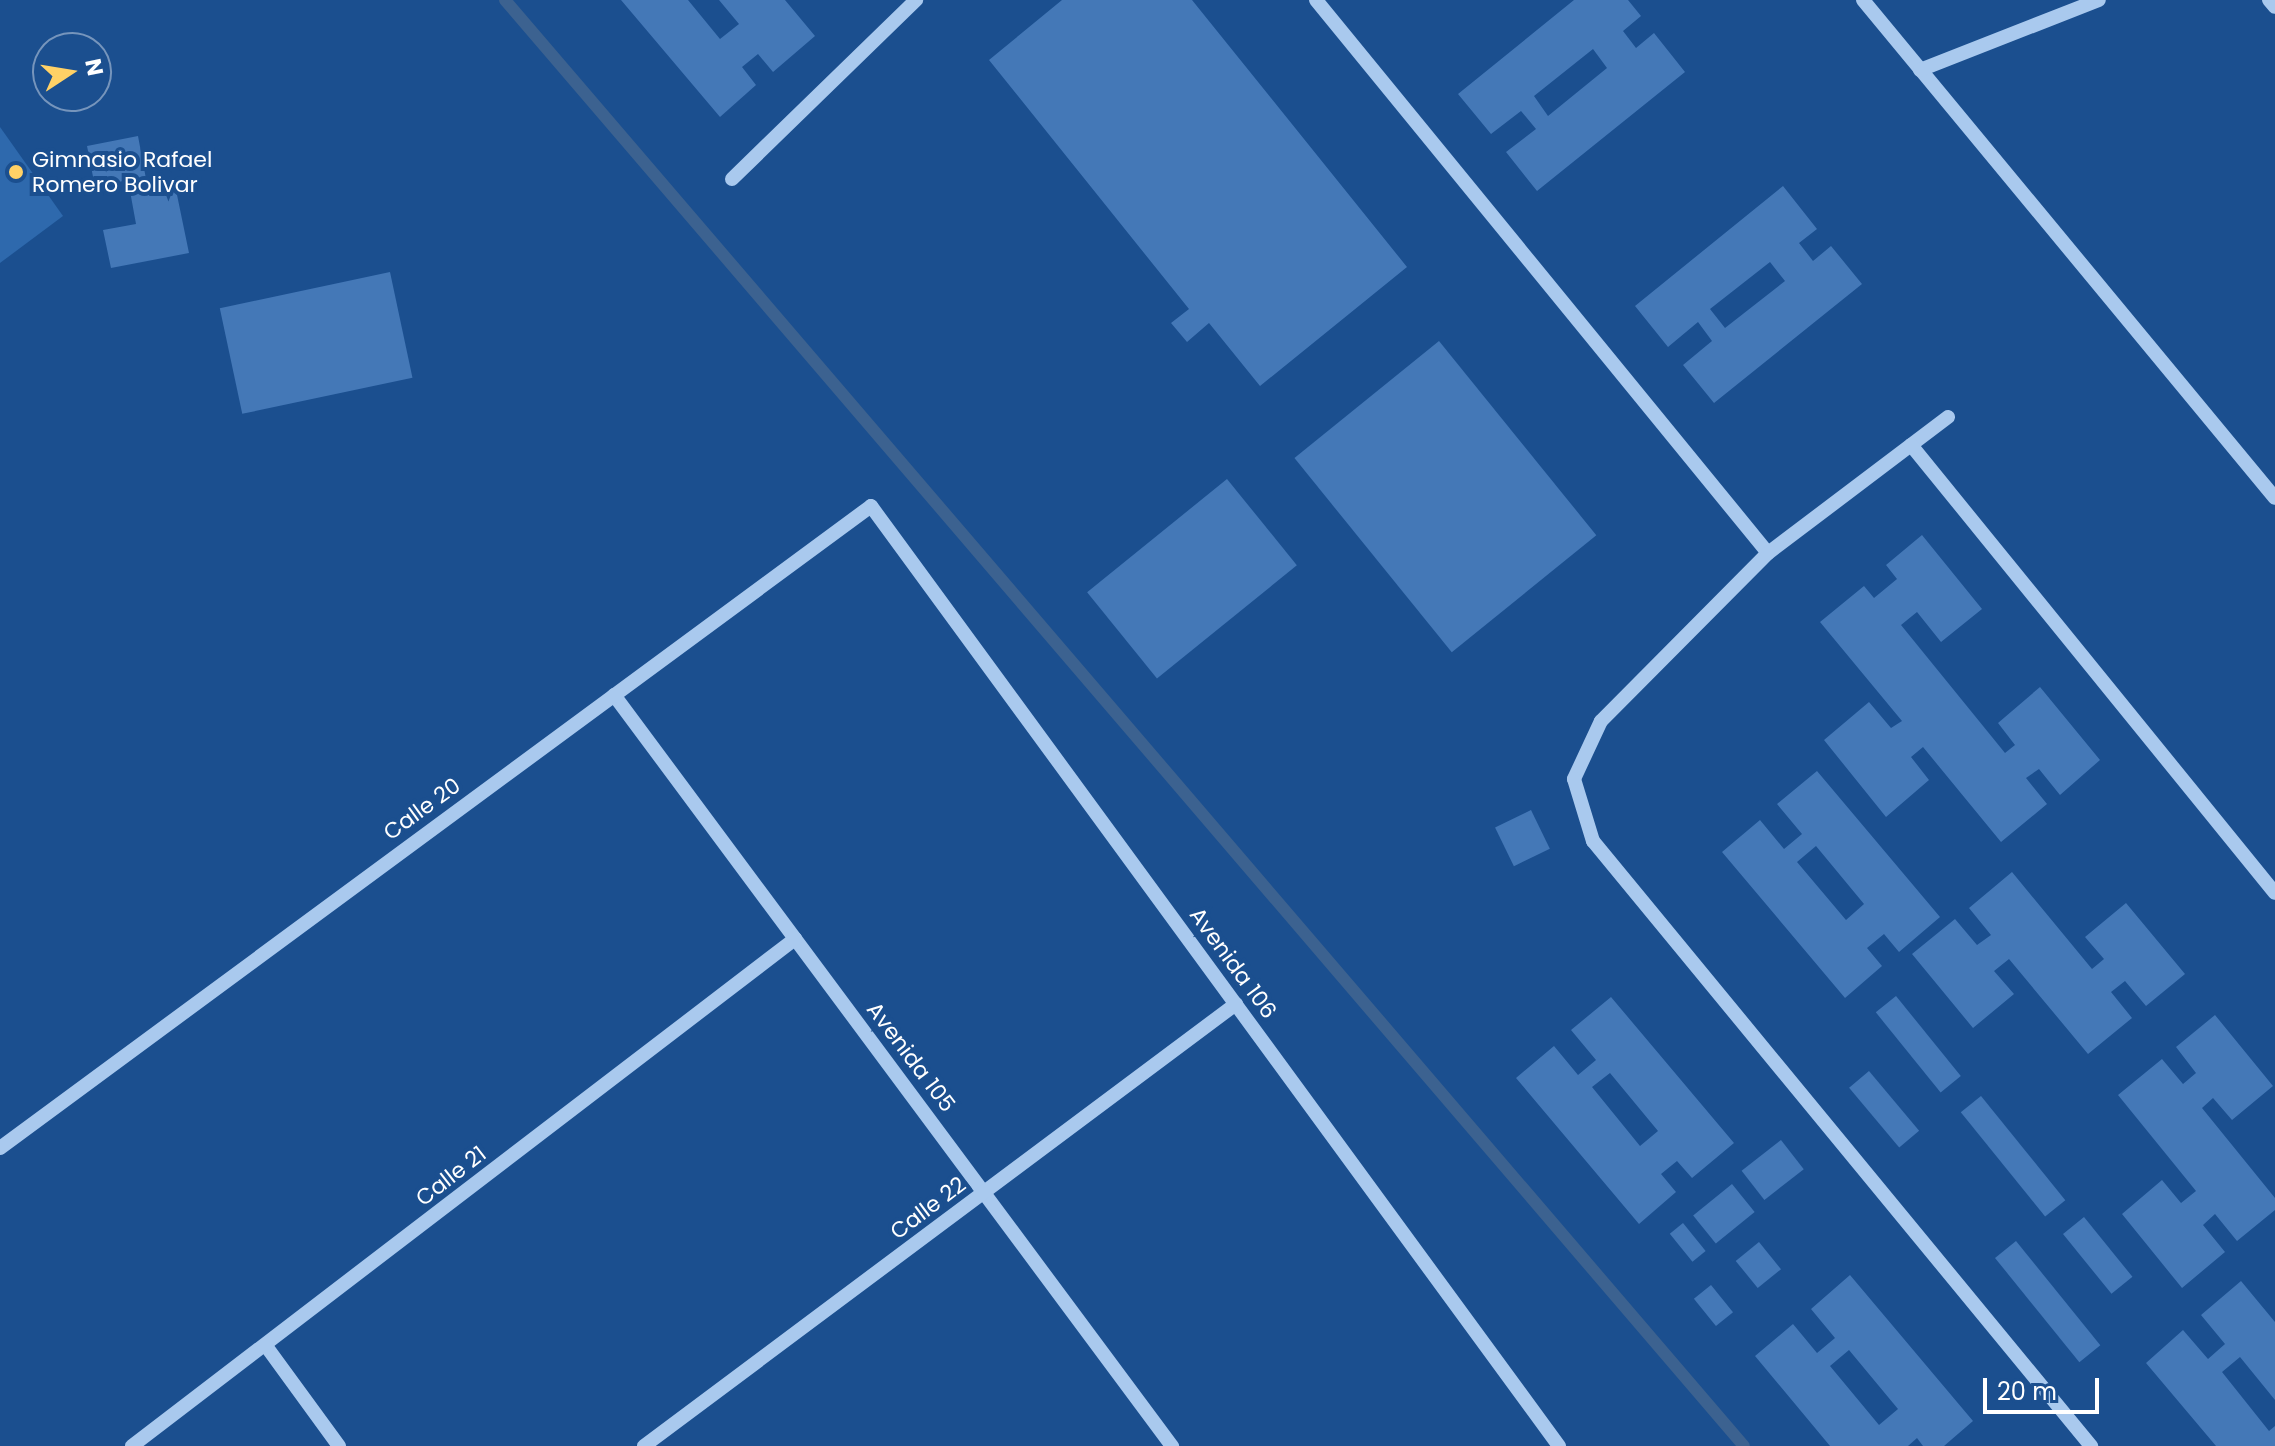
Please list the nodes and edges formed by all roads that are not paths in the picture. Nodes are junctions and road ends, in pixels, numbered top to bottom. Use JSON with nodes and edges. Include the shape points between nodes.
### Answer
{"nodes":[{"id":1,"x":916,"y":0,"type":"edge"},
{"id":2,"x":1316,"y":0,"type":"edge"},
{"id":3,"x":1863,"y":0,"type":"edge"},
{"id":4,"x":2099,"y":0,"type":"edge"},
{"id":5,"x":2269,"y":0,"type":"edge"},
{"id":6,"x":896,"y":6,"type":"edge"},
{"id":7,"x":2275,"y":7,"type":"edge"},
{"id":8,"x":1920,"y":70,"type":"junction"},
{"id":9,"x":732,"y":179,"type":"dead end"},
{"id":10,"x":1948,"y":417,"type":"dead end"},
{"id":11,"x":1911,"y":445,"type":"junction"},
{"id":12,"x":2275,"y":498,"type":"edge"},
{"id":13,"x":871,"y":506,"type":"joint"},
{"id":14,"x":1768,"y":553,"type":"junction"},
{"id":15,"x":614,"y":695,"type":"junction"},
{"id":16,"x":2275,"y":893,"type":"edge"},
{"id":17,"x":795,"y":939,"type":"junction"},
{"id":18,"x":1236,"y":1004,"type":"junction"},
{"id":19,"x":0,"y":1148,"type":"edge"},
{"id":20,"x":984,"y":1194,"type":"junction"},
{"id":21,"x":266,"y":1346,"type":"junction"},
{"id":22,"x":1167,"y":1444,"type":"edge"},
{"id":23,"x":132,"y":1446,"type":"edge"},
{"id":24,"x":339,"y":1446,"type":"edge"},
{"id":25,"x":644,"y":1446,"type":"edge"},
{"id":26,"x":1559,"y":1446,"type":"edge"},
{"id":27,"x":2091,"y":1446,"type":"edge"}],
"edges":[{"from":1,"to":6,"type":"street"},
{"from":2,"to":14,"type":"street"},
{"from":3,"to":8,"type":"street"},
{"from":4,"to":8,"type":"street"},
{"from":5,"to":7,"type":"street"},
{"from":6,"to":9,"type":"street"},
{"from":8,"to":12,"type":"street"},
{"from":10,"to":11,"type":"street"},
{"from":11,"to":14,"type":"street"},
{"from":11,"to":16,"type":"street"},
{"from":13,"to":15,"type":"street","name":"Calle 20"},
{"from":13,"to":18,"type":"street","name":"Avenida 106"},
{"from":14,"to":27,"type":"street","via":[[1601,721],[1574,779],[1593,841]]},
{"from":15,"to":17,"type":"street","name":"Avenida 105"},
{"from":15,"to":19,"type":"street","name":"Calle 20"},
{"from":17,"to":20,"type":"street","name":"Avenida 105"},
{"from":17,"to":21,"type":"street","name":"Calle 21"},
{"from":18,"to":20,"type":"street","name":"Calle 22"},
{"from":18,"to":26,"type":"street","name":"Avenida 106"},
{"from":20,"to":22,"type":"street","name":"Avenida 105"},
{"from":20,"to":25,"type":"street","name":"Calle 22"},
{"from":21,"to":23,"type":"street","name":"Calle 21"},
{"from":21,"to":24,"type":"street"}]}
